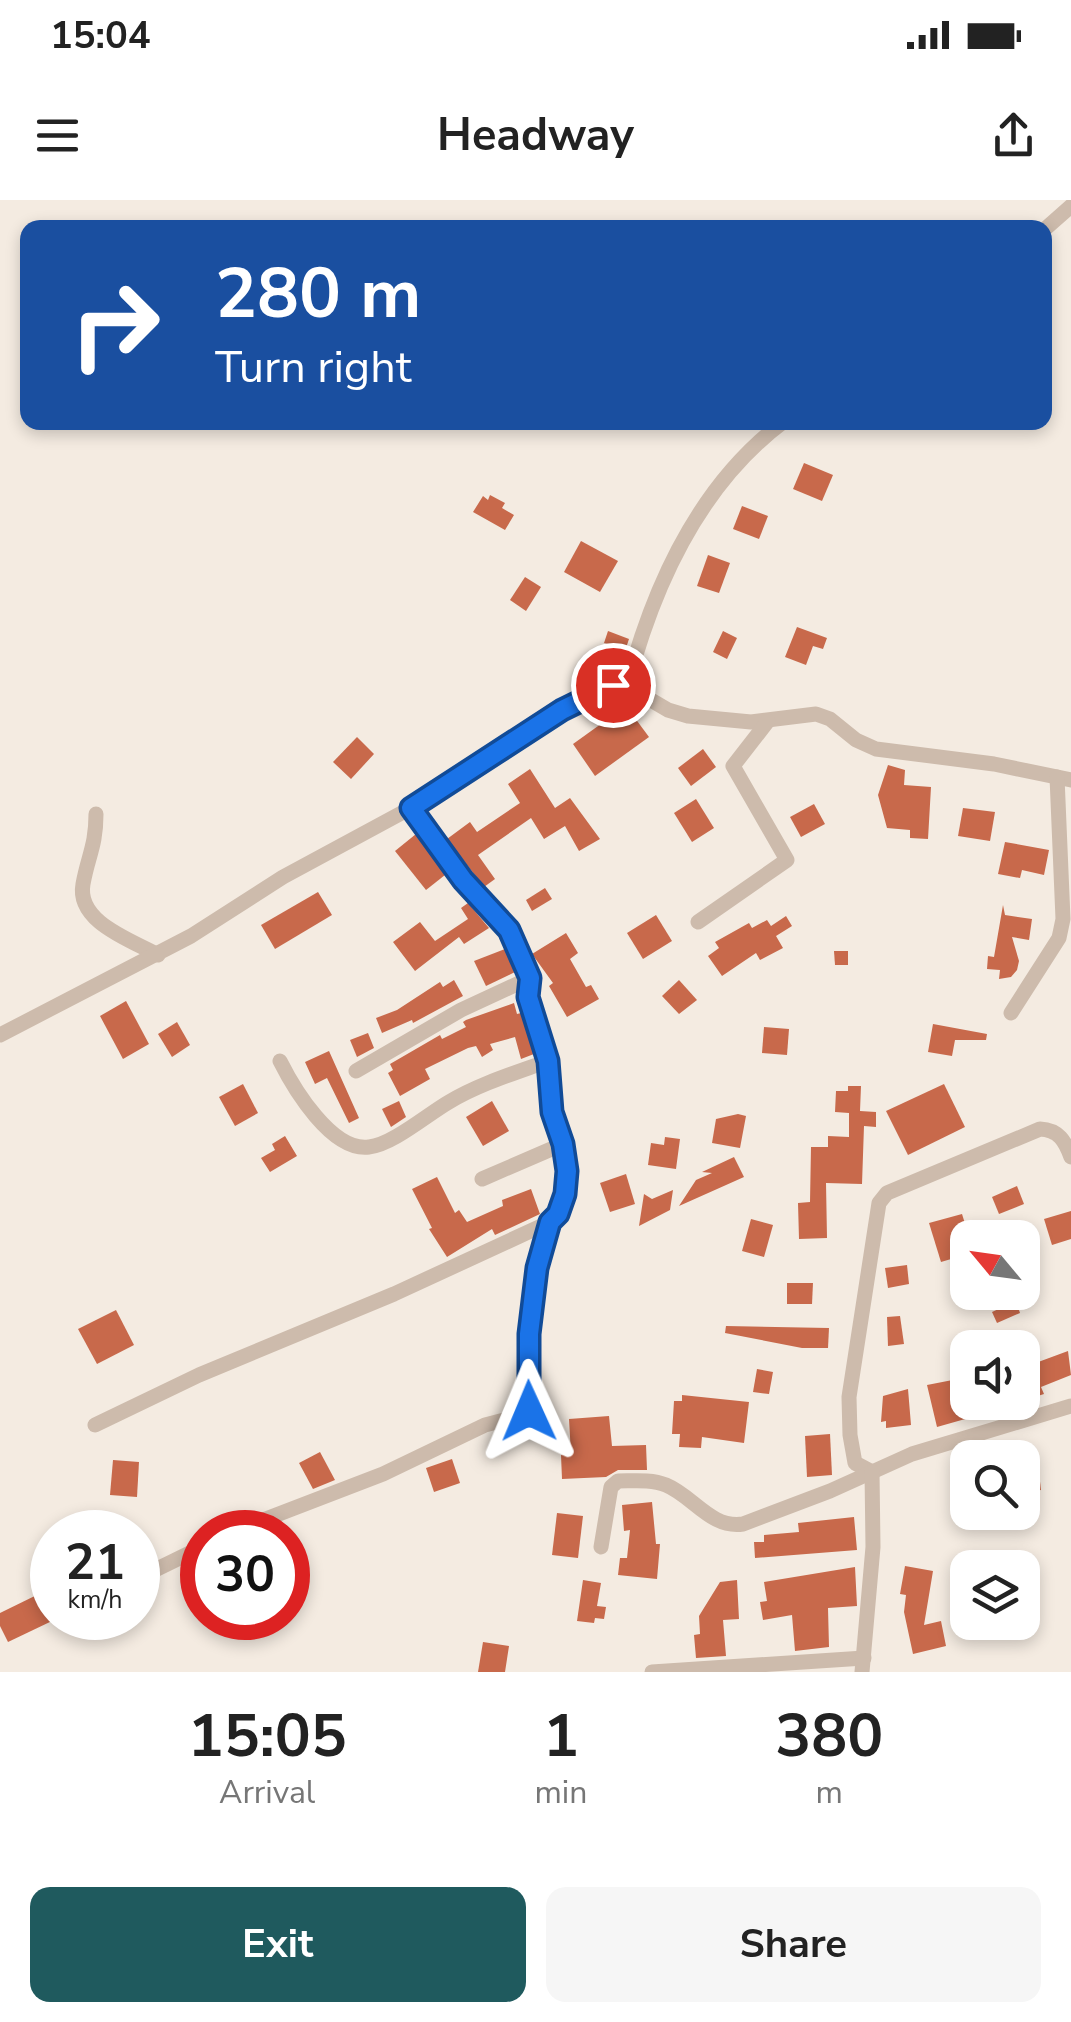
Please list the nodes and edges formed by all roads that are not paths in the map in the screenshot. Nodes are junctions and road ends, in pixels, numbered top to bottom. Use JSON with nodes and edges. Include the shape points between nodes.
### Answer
{"nodes":[{"id":1,"x":776,"y":430,"type":"edge"},
{"id":2,"x":627,"y":686,"type":"junction"},
{"id":3,"x":768,"y":720,"type":"junction"},
{"id":4,"x":1064,"y":779,"type":"edge"},
{"id":5,"x":411,"y":808,"type":"junction"},
{"id":6,"x":96,"y":814,"type":"dead end"},
{"id":7,"x":698,"y":922,"type":"dead end"},
{"id":8,"x":158,"y":955,"type":"junction"},
{"id":9,"x":530,"y":978,"type":"junction"},
{"id":10,"x":1011,"y":1013,"type":"dead end"},
{"id":11,"x":0,"y":1035,"type":"edge"},
{"id":12,"x":280,"y":1061,"type":"dead end"},
{"id":13,"x":548,"y":1061,"type":"junction"},
{"id":14,"x":356,"y":1070,"type":"dead end"},
{"id":15,"x":563,"y":1144,"type":"junction"},
{"id":16,"x":1071,"y":1157,"type":"edge"},
{"id":17,"x":482,"y":1179,"type":"dead end"},
{"id":18,"x":550,"y":1222,"type":"junction"},
{"id":19,"x":1071,"y":1406,"type":"edge"},
{"id":20,"x":95,"y":1425,"type":"dead end"},
{"id":21,"x":872,"y":1472,"type":"junction"},
{"id":22,"x":289,"y":1510,"type":"edge"},
{"id":23,"x":601,"y":1547,"type":"dead end"},
{"id":24,"x":862,"y":1665,"type":"edge"},
{"id":25,"x":652,"y":1672,"type":"edge"}],
"edges":[{"from":1,"to":2,"type":"street","via":[[706,504],[679,544]]},
{"from":2,"to":3,"type":"street","via":[[688,716]]},
{"from":2,"to":5,"type":"street","via":[[590,694]]},
{"from":3,"to":4,"type":"street","via":[[816,714],[876,749]]},
{"from":3,"to":7,"type":"street","via":[[734,766],[787,860]]},
{"from":4,"to":10,"type":"street","via":[[1059,938]]},
{"from":5,"to":8,"type":"street"},
{"from":5,"to":9,"type":"street","via":[[509,930]]},
{"from":6,"to":8,"type":"street","via":[[82,901],[102,923]]},
{"from":8,"to":11,"type":"street"},
{"from":9,"to":13,"type":"street","via":[[528,997]]},
{"from":9,"to":14,"type":"street"},
{"from":12,"to":13,"type":"street","via":[[306,1107],[352,1145],[367,1148],[453,1099]]},
{"from":13,"to":15,"type":"street","via":[[552,1112]]},
{"from":15,"to":17,"type":"street"},
{"from":15,"to":18,"type":"street","via":[[565,1194]]},
{"from":16,"to":21,"type":"street","via":[[1066,1141],[1040,1128],[887,1192],[879,1202],[849,1397],[855,1463]]},
{"from":18,"to":20,"type":"street"},
{"from":18,"to":22,"type":"street","via":[[529,1334],[529,1411]]},
{"from":19,"to":21,"type":"street"},
{"from":21,"to":23,"type":"street","via":[[732,1526],[664,1484],[618,1482],[610,1487]]},
{"from":21,"to":24,"type":"street"},
{"from":24,"to":25,"type":"street"}]}
